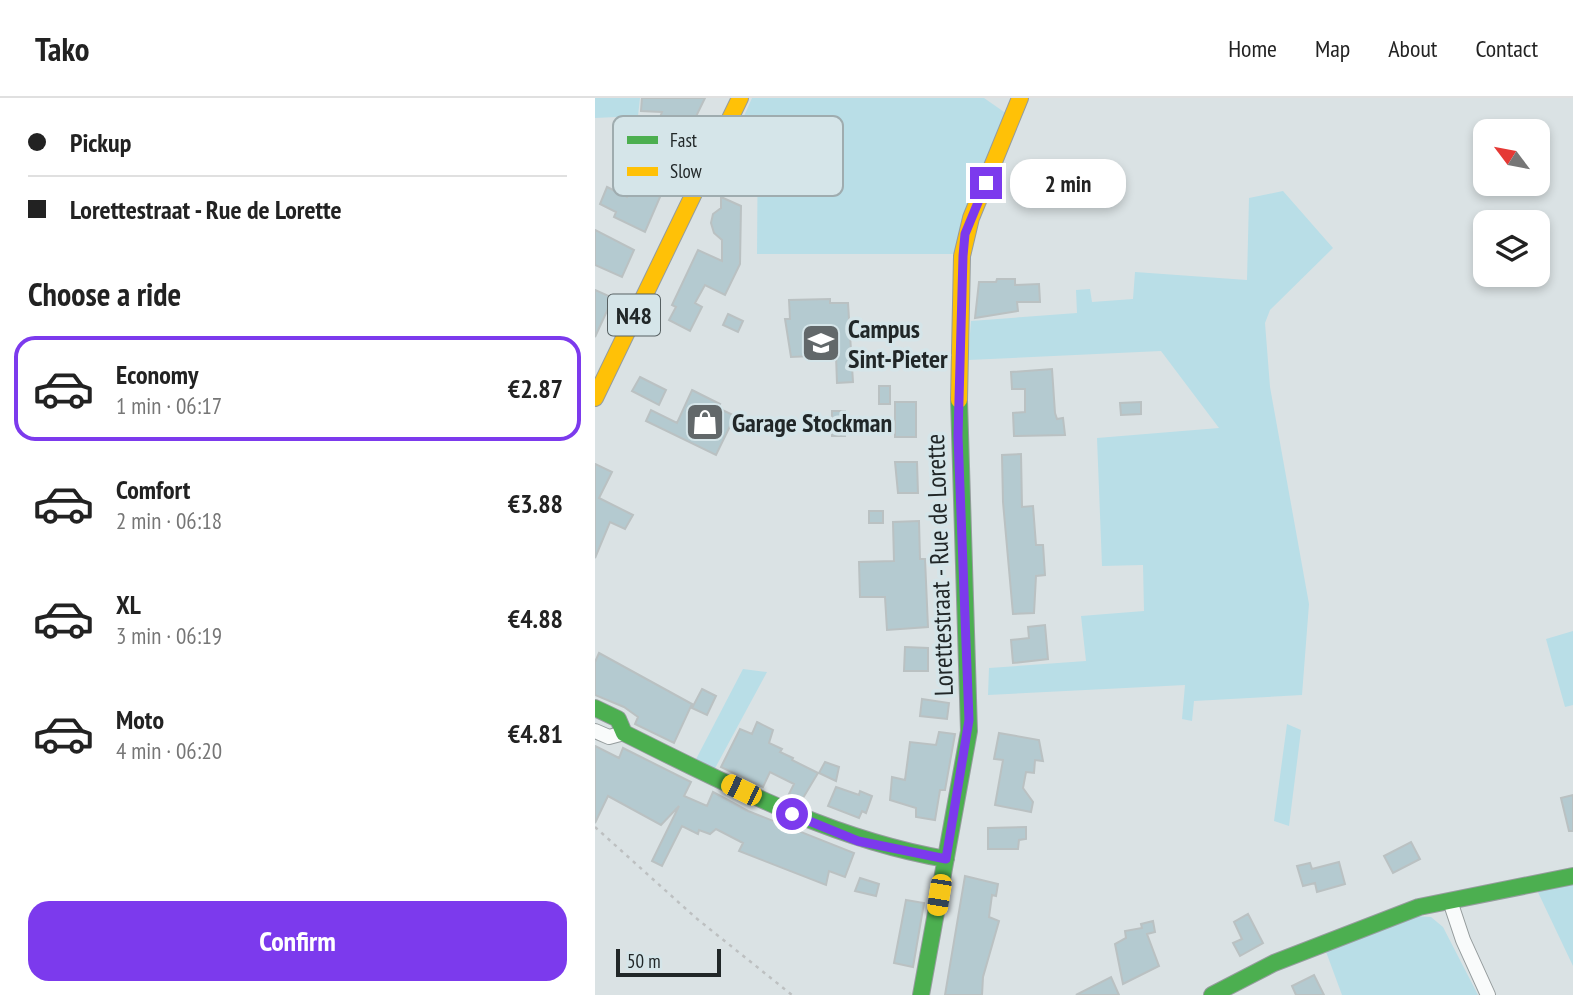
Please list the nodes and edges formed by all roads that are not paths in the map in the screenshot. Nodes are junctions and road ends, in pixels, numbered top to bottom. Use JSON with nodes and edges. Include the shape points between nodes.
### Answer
{"nodes":[{"id":1,"x":740,"y":98,"type":"edge"},
{"id":2,"x":1020,"y":98,"type":"edge"},
{"id":3,"x":731,"y":116,"type":"edge"},
{"id":4,"x":690,"y":196,"type":"edge"},
{"id":5,"x":595,"y":398,"type":"edge"},
{"id":6,"x":595,"y":708,"type":"edge"},
{"id":7,"x":595,"y":731,"type":"edge"},
{"id":8,"x":624,"y":733,"type":"junction"},
{"id":9,"x":946,"y":859,"type":"junction"},
{"id":10,"x":1573,"y":876,"type":"edge"},
{"id":11,"x":1450,"y":901,"type":"junction"},
{"id":12,"x":921,"y":995,"type":"edge"},
{"id":13,"x":1212,"y":995,"type":"edge"},
{"id":14,"x":1488,"y":995,"type":"edge"}],
"edges":[{"from":1,"to":3,"type":"street","number":"N48"},
{"from":2,"to":9,"type":"street","name":"Lorettestraat - Rue de Lorette","via":[[971,218],[963,256],[958,436],[969,720]]},
{"from":4,"to":5,"type":"street","number":"N48"},
{"from":6,"to":8,"type":"street","via":[[618,719]]},
{"from":7,"to":8,"type":"street","via":[[609,737]]},
{"from":8,"to":9,"type":"street","via":[[858,841]]},
{"from":9,"to":12,"type":"street","name":"Lorettestraat - Rue de Lorette"},
{"from":10,"to":11,"type":"street"},
{"from":11,"to":13,"type":"street","via":[[1419,907],[1281,960]]},
{"from":11,"to":14,"type":"street"}]}
